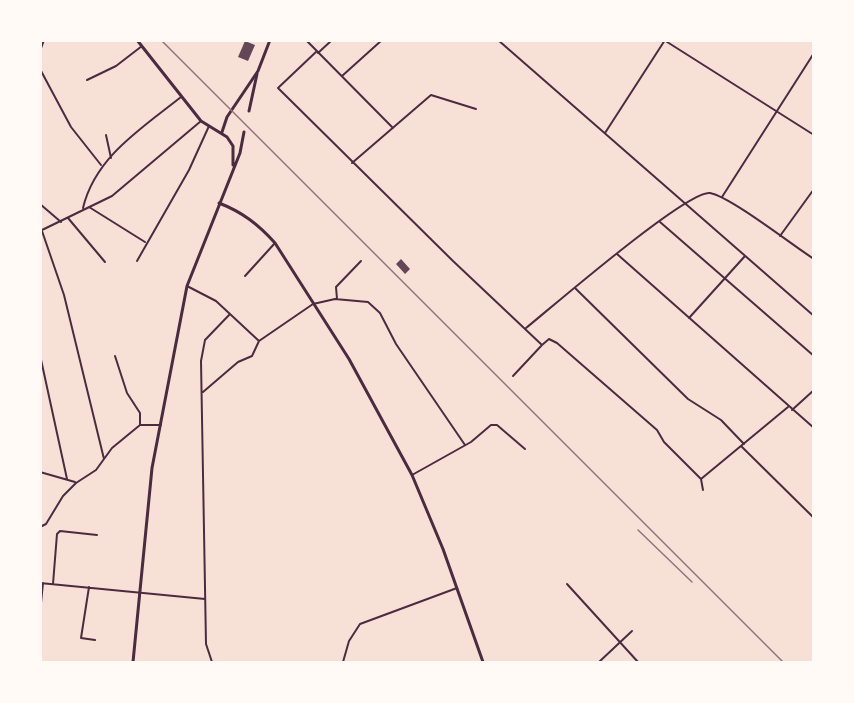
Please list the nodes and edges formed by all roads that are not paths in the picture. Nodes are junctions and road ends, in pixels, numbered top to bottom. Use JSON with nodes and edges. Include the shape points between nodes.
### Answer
{"nodes":[{"id":1,"x":44,"y":40,"type":"edge"},
{"id":2,"x":137,"y":40,"type":"edge"},
{"id":3,"x":270,"y":40,"type":"edge"},
{"id":4,"x":306,"y":40,"type":"edge"},
{"id":5,"x":332,"y":40,"type":"edge"},
{"id":6,"x":381,"y":40,"type":"edge"},
{"id":7,"x":498,"y":40,"type":"edge"},
{"id":8,"x":664,"y":41,"type":"edge"},
{"id":9,"x":142,"y":46,"type":"junction"},
{"id":10,"x":40,"y":51,"type":"edge"},
{"id":11,"x":317,"y":52,"type":"junction"},
{"id":12,"x":813,"y":53,"type":"edge"},
{"id":13,"x":40,"y":69,"type":"edge"},
{"id":14,"x":258,"y":71,"type":"junction"},
{"id":15,"x":342,"y":76,"type":"junction"},
{"id":16,"x":87,"y":80,"type":"dead end"},
{"id":17,"x":182,"y":96,"type":"junction"},
{"id":18,"x":476,"y":109,"type":"dead end"},
{"id":19,"x":249,"y":111,"type":"dead end"},
{"id":20,"x":776,"y":111,"type":"junction"},
{"id":21,"x":201,"y":121,"type":"junction"},
{"id":22,"x":209,"y":126,"type":"junction"},
{"id":23,"x":393,"y":128,"type":"junction"},
{"id":24,"x":222,"y":132,"type":"junction"},
{"id":25,"x":244,"y":132,"type":"dead end"},
{"id":26,"x":605,"y":133,"type":"junction"},
{"id":27,"x":106,"y":135,"type":"dead end"},
{"id":28,"x":813,"y":135,"type":"edge"},
{"id":29,"x":111,"y":158,"type":"junction"},
{"id":30,"x":352,"y":163,"type":"junction"},
{"id":31,"x":102,"y":166,"type":"junction"},
{"id":32,"x":231,"y":170,"type":"junction"},
{"id":33,"x":813,"y":189,"type":"edge"},
{"id":34,"x":722,"y":197,"type":"junction"},
{"id":35,"x":219,"y":203,"type":"junction"},
{"id":36,"x":684,"y":203,"type":"junction"},
{"id":37,"x":40,"y":204,"type":"edge"},
{"id":38,"x":89,"y":207,"type":"junction"},
{"id":39,"x":83,"y":208,"type":"junction"},
{"id":40,"x":68,"y":218,"type":"junction"},
{"id":41,"x":62,"y":222,"type":"junction"},
{"id":42,"x":660,"y":222,"type":"junction"},
{"id":43,"x":41,"y":231,"type":"edge"},
{"id":44,"x":780,"y":236,"type":"junction"},
{"id":45,"x":146,"y":242,"type":"junction"},
{"id":46,"x":275,"y":243,"type":"junction"},
{"id":47,"x":617,"y":254,"type":"junction"},
{"id":48,"x":745,"y":256,"type":"junction"},
{"id":49,"x":813,"y":260,"type":"edge"},
{"id":50,"x":137,"y":261,"type":"dead end"},
{"id":51,"x":361,"y":261,"type":"dead end"},
{"id":52,"x":105,"y":262,"type":"dead end"},
{"id":53,"x":245,"y":276,"type":"dead end"},
{"id":54,"x":724,"y":279,"type":"junction"},
{"id":55,"x":187,"y":286,"type":"junction"},
{"id":56,"x":575,"y":288,"type":"junction"},
{"id":57,"x":337,"y":299,"type":"junction"},
{"id":58,"x":313,"y":304,"type":"junction"},
{"id":59,"x":231,"y":313,"type":"junction"},
{"id":60,"x":813,"y":316,"type":"edge"},
{"id":61,"x":689,"y":318,"type":"junction"},
{"id":62,"x":526,"y":328,"type":"junction"},
{"id":63,"x":259,"y":341,"type":"junction"},
{"id":64,"x":542,"y":345,"type":"junction"},
{"id":65,"x":40,"y":355,"type":"edge"},
{"id":66,"x":116,"y":356,"type":"dead end"},
{"id":67,"x":813,"y":356,"type":"edge"},
{"id":68,"x":513,"y":376,"type":"dead end"},
{"id":69,"x":813,"y":390,"type":"edge"},
{"id":70,"x":203,"y":392,"type":"junction"},
{"id":71,"x":788,"y":407,"type":"junction"},
{"id":72,"x":792,"y":410,"type":"junction"},
{"id":73,"x":140,"y":425,"type":"junction"},
{"id":74,"x":161,"y":425,"type":"junction"},
{"id":75,"x":813,"y":428,"type":"edge"},
{"id":76,"x":743,"y":445,"type":"junction"},
{"id":77,"x":465,"y":446,"type":"junction"},
{"id":78,"x":525,"y":449,"type":"dead end"},
{"id":79,"x":104,"y":459,"type":"junction"},
{"id":80,"x":40,"y":472,"type":"edge"},
{"id":81,"x":412,"y":475,"type":"junction"},
{"id":82,"x":701,"y":478,"type":"junction"},
{"id":83,"x":67,"y":479,"type":"junction"},
{"id":84,"x":76,"y":483,"type":"junction"},
{"id":85,"x":703,"y":490,"type":"dead end"},
{"id":86,"x":813,"y":518,"type":"edge"},
{"id":87,"x":40,"y":527,"type":"edge"},
{"id":88,"x":97,"y":535,"type":"dead end"},
{"id":89,"x":42,"y":583,"type":"edge"},
{"id":90,"x":53,"y":584,"type":"junction"},
{"id":91,"x":567,"y":584,"type":"dead end"},
{"id":92,"x":88,"y":587,"type":"junction"},
{"id":93,"x":457,"y":588,"type":"junction"},
{"id":94,"x":140,"y":591,"type":"junction"},
{"id":95,"x":205,"y":599,"type":"junction"},
{"id":96,"x":40,"y":613,"type":"edge"},
{"id":97,"x":632,"y":631,"type":"dead end"},
{"id":98,"x":94,"y":640,"type":"dead end"},
{"id":99,"x":621,"y":642,"type":"junction"},
{"id":100,"x":133,"y":663,"type":"edge"},
{"id":101,"x":212,"y":663,"type":"edge"},
{"id":102,"x":343,"y":663,"type":"edge"},
{"id":103,"x":483,"y":663,"type":"edge"},
{"id":104,"x":599,"y":663,"type":"edge"},
{"id":105,"x":638,"y":663,"type":"edge"}],
"edges":[{"from":1,"to":10,"type":"street"},
{"from":2,"to":9,"type":"street"},
{"from":3,"to":14,"type":"street"},
{"from":4,"to":11,"type":"street"},
{"from":5,"to":11,"type":"street"},
{"from":6,"to":15,"type":"street"},
{"from":7,"to":26,"type":"street"},
{"from":8,"to":20,"type":"street"},
{"from":8,"to":26,"type":"street"},
{"from":9,"to":16,"type":"street","via":[[116,66]]},
{"from":9,"to":17,"type":"street"},
{"from":11,"to":15,"type":"street"},
{"from":11,"to":30,"type":"street","via":[[278,88]]},
{"from":12,"to":20,"type":"street"},
{"from":13,"to":31,"type":"street","via":[[71,127]]},
{"from":14,"to":19,"type":"street"},
{"from":14,"to":24,"type":"street","via":[[227,117]]},
{"from":15,"to":23,"type":"street"},
{"from":17,"to":21,"type":"street"},
{"from":17,"to":29,"type":"street","via":[[150,118]]},
{"from":18,"to":23,"type":"street","via":[[431,95]]},
{"from":20,"to":28,"type":"street"},
{"from":20,"to":34,"type":"street"},
{"from":21,"to":22,"type":"street"},
{"from":21,"to":38,"type":"street","via":[[112,196]]},
{"from":22,"to":24,"type":"street"},
{"from":22,"to":45,"type":"street","via":[[189,170]]},
{"from":23,"to":30,"type":"street"},
{"from":24,"to":32,"type":"street","via":[[233,146]]},
{"from":25,"to":32,"type":"street","via":[[240,153]]},
{"from":26,"to":36,"type":"street"},
{"from":27,"to":29,"type":"street"},
{"from":29,"to":31,"type":"street"},
{"from":30,"to":62,"type":"street"},
{"from":31,"to":39,"type":"street"},
{"from":32,"to":35,"type":"street"},
{"from":33,"to":44,"type":"street"},
{"from":34,"to":36,"type":"street","via":[[701,193]]},
{"from":34,"to":44,"type":"street"},
{"from":35,"to":46,"type":"street","via":[[259,225]]},
{"from":35,"to":55,"type":"street"},
{"from":36,"to":42,"type":"street"},
{"from":36,"to":48,"type":"street"},
{"from":37,"to":41,"type":"street"},
{"from":38,"to":39,"type":"street"},
{"from":38,"to":45,"type":"street"},
{"from":39,"to":40,"type":"street"},
{"from":40,"to":41,"type":"street"},
{"from":40,"to":52,"type":"street"},
{"from":41,"to":43,"type":"street"},
{"from":42,"to":47,"type":"street"},
{"from":42,"to":54,"type":"street"},
{"from":43,"to":79,"type":"street","via":[[64,295]]},
{"from":44,"to":49,"type":"street"},
{"from":45,"to":50,"type":"street"},
{"from":46,"to":53,"type":"street"},
{"from":46,"to":58,"type":"street"},
{"from":47,"to":56,"type":"street"},
{"from":47,"to":61,"type":"street"},
{"from":48,"to":54,"type":"street"},
{"from":48,"to":60,"type":"street"},
{"from":51,"to":57,"type":"street","via":[[336,287]]},
{"from":54,"to":61,"type":"street"},
{"from":54,"to":67,"type":"street"},
{"from":55,"to":59,"type":"street"},
{"from":55,"to":74,"type":"street"},
{"from":56,"to":62,"type":"street"},
{"from":56,"to":76,"type":"street","via":[[688,399],[721,420]]},
{"from":57,"to":58,"type":"street"},
{"from":57,"to":77,"type":"street","via":[[368,302],[380,313],[396,344]]},
{"from":58,"to":63,"type":"street"},
{"from":58,"to":81,"type":"street","via":[[349,359]]},
{"from":59,"to":63,"type":"street"},
{"from":59,"to":70,"type":"street","via":[[205,340],[201,361]]},
{"from":61,"to":71,"type":"street"},
{"from":62,"to":64,"type":"street"},
{"from":63,"to":70,"type":"street","via":[[252,356],[238,362]]},
{"from":64,"to":68,"type":"street"},
{"from":64,"to":82,"type":"street","via":[[549,339],[566,351],[657,430]]},
{"from":65,"to":83,"type":"street"},
{"from":66,"to":73,"type":"street","via":[[128,393],[140,414]]},
{"from":69,"to":72,"type":"street"},
{"from":70,"to":95,"type":"street"},
{"from":71,"to":72,"type":"street"},
{"from":71,"to":76,"type":"street"},
{"from":72,"to":75,"type":"street"},
{"from":73,"to":74,"type":"street"},
{"from":73,"to":79,"type":"street"},
{"from":74,"to":94,"type":"street","via":[[152,468]]},
{"from":76,"to":82,"type":"street"},
{"from":76,"to":86,"type":"street"},
{"from":77,"to":78,"type":"street","via":[[496,425]]},
{"from":77,"to":81,"type":"street"},
{"from":79,"to":84,"type":"street","via":[[96,470]]},
{"from":80,"to":83,"type":"street"},
{"from":81,"to":93,"type":"street"},
{"from":82,"to":85,"type":"street"},
{"from":83,"to":84,"type":"street"},
{"from":84,"to":87,"type":"street"},
{"from":88,"to":90,"type":"street","via":[[60,531],[57,534]]},
{"from":89,"to":90,"type":"street"},
{"from":89,"to":96,"type":"street"},
{"from":90,"to":92,"type":"street"},
{"from":91,"to":99,"type":"street"},
{"from":92,"to":94,"type":"street"},
{"from":92,"to":98,"type":"street","via":[[81,638]]},
{"from":93,"to":102,"type":"street","via":[[360,624],[349,641]]},
{"from":93,"to":103,"type":"street"},
{"from":94,"to":95,"type":"street","via":[[147,595]]},
{"from":94,"to":100,"type":"street"},
{"from":95,"to":101,"type":"street","via":[[206,644]]},
{"from":97,"to":99,"type":"street"},
{"from":99,"to":104,"type":"street"},
{"from":99,"to":105,"type":"street"}]}
